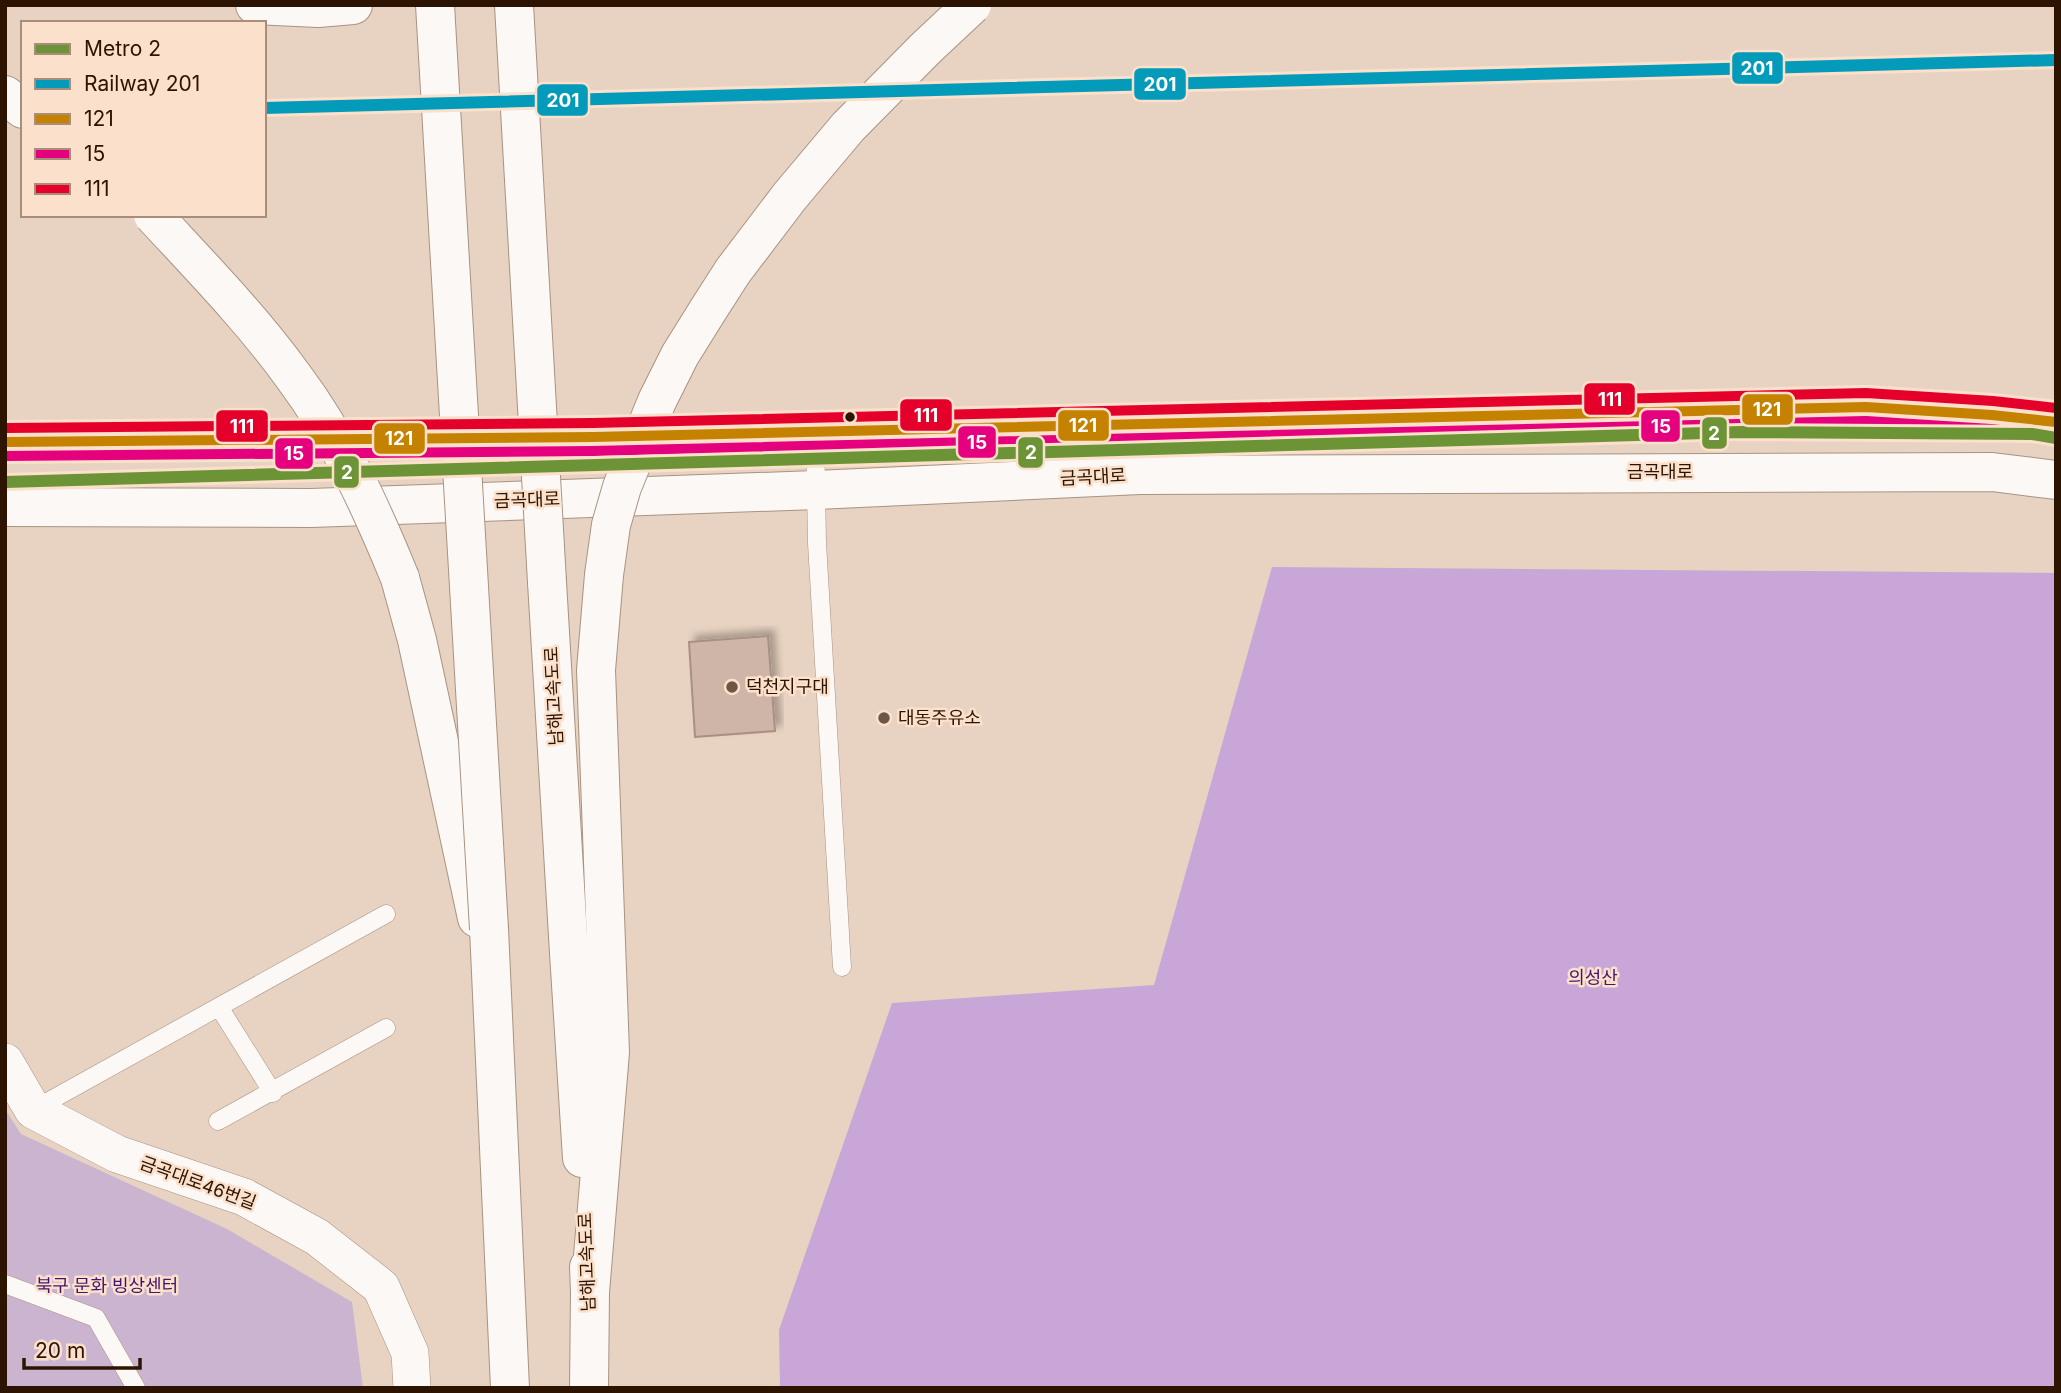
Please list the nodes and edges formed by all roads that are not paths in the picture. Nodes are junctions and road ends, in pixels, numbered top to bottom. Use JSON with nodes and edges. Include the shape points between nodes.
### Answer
{"nodes":[{"id":1,"x":255,"y":5,"type":"edge"},
{"id":2,"x":353,"y":5,"type":"edge"},
{"id":3,"x":435,"y":5,"type":"edge"},
{"id":4,"x":514,"y":5,"type":"edge"},
{"id":5,"x":972,"y":5,"type":"edge"},
{"id":6,"x":5,"y":95,"type":"edge"},
{"id":7,"x":21,"y":107,"type":"edge"},
{"id":8,"x":155,"y":217,"type":"edge"},
{"id":9,"x":2056,"y":422,"type":"edge"},
{"id":10,"x":815,"y":432,"type":"junction"},
{"id":11,"x":5,"y":442,"type":"edge"},
{"id":12,"x":2056,"y":480,"type":"edge"},
{"id":13,"x":816,"y":490,"type":"junction"},
{"id":14,"x":5,"y":506,"type":"edge"},
{"id":15,"x":386,"y":914,"type":"dead end"},
{"id":16,"x":484,"y":928,"type":"junction"},
{"id":17,"x":842,"y":967,"type":"dead end"},
{"id":18,"x":219,"y":1007,"type":"junction"},
{"id":19,"x":386,"y":1028,"type":"dead end"},
{"id":20,"x":5,"y":1062,"type":"edge"},
{"id":21,"x":272,"y":1093,"type":"junction"},
{"id":22,"x":33,"y":1110,"type":"junction"},
{"id":23,"x":218,"y":1121,"type":"dead end"},
{"id":24,"x":5,"y":1284,"type":"edge"},
{"id":25,"x":590,"y":1292,"type":"junction"},
{"id":26,"x":136,"y":1388,"type":"edge"},
{"id":27,"x":412,"y":1388,"type":"edge"},
{"id":28,"x":510,"y":1388,"type":"edge"},
{"id":29,"x":589,"y":1388,"type":"edge"}],
"edges":[{"from":1,"to":2,"type":"main road"},
{"from":3,"to":16,"type":"main road","bridge":true},
{"from":4,"to":25,"type":"main road","name":"남해고속도로","bridge":true},
{"from":5,"to":25,"type":"main road","bridge":true,"via":[[848,127],[733,271],[680,355],[622,487],[611,525],[596,670],[610,1052]]},
{"from":6,"to":7,"type":"main road"},
{"from":8,"to":16,"type":"main road","bridge":true,"via":[[238,307],[294,377],[372,510],[400,578],[417,640]]},
{"from":9,"to":10,"type":"main road","via":[[1866,407]]},
{"from":10,"to":11,"type":"main road"},
{"from":10,"to":13,"type":"lane"},
{"from":12,"to":13,"type":"main road","name":"금곡대로","via":[[1992,472],[1154,475]]},
{"from":13,"to":14,"type":"main road","name":"금곡대로","via":[[312,508]]},
{"from":13,"to":17,"type":"lane"},
{"from":15,"to":18,"type":"lane"},
{"from":16,"to":28,"type":"main road","via":[[492,985]]},
{"from":18,"to":21,"type":"lane"},
{"from":18,"to":22,"type":"lane"},
{"from":19,"to":21,"type":"lane"},
{"from":20,"to":22,"type":"street"},
{"from":21,"to":23,"type":"lane"},
{"from":22,"to":27,"type":"street","name":"금곡대로46번길","via":[[117,1154],[244,1197],[317,1237],[381,1287],[411,1353]]},
{"from":24,"to":26,"type":"lane","via":[[96,1318]]},
{"from":25,"to":29,"type":"main road","name":"남해고속도로"}]}
